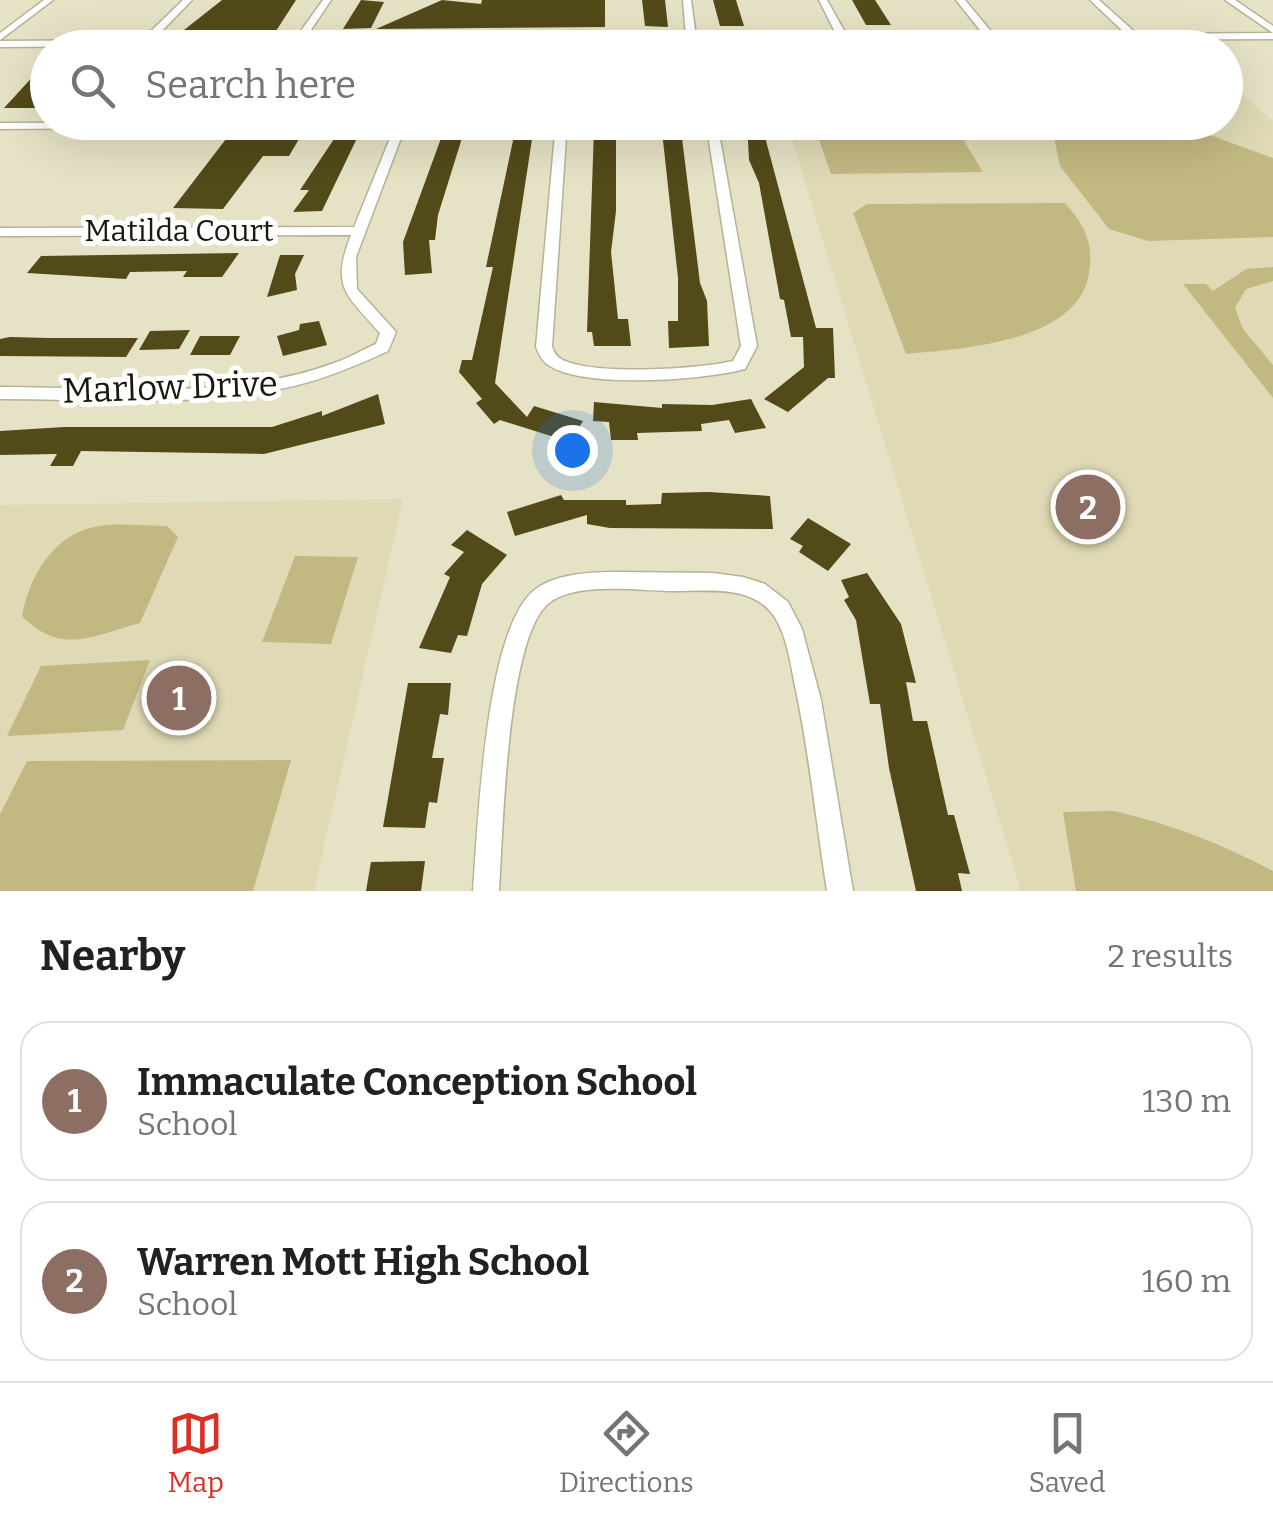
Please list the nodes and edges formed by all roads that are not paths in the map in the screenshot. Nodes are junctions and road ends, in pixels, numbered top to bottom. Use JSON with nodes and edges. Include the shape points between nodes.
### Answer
{"nodes":[{"id":1,"x":48,"y":0,"type":"edge"},
{"id":2,"x":188,"y":0,"type":"edge"},
{"id":3,"x":327,"y":0,"type":"edge"},
{"id":4,"x":688,"y":0,"type":"edge"},
{"id":5,"x":824,"y":0,"type":"edge"},
{"id":6,"x":960,"y":0,"type":"edge"},
{"id":7,"x":1094,"y":0,"type":"edge"},
{"id":8,"x":1229,"y":0,"type":"edge"},
{"id":9,"x":158,"y":30,"type":"edge"},
{"id":10,"x":306,"y":30,"type":"edge"},
{"id":11,"x":691,"y":30,"type":"edge"},
{"id":12,"x":839,"y":30,"type":"edge"},
{"id":13,"x":985,"y":30,"type":"edge"},
{"id":14,"x":1127,"y":30,"type":"edge"},
{"id":15,"x":1273,"y":33,"type":"edge"},
{"id":16,"x":1243,"y":36,"type":"edge"},
{"id":17,"x":1249,"y":36,"type":"junction"},
{"id":18,"x":0,"y":40,"type":"edge"},
{"id":19,"x":30,"y":41,"type":"edge"},
{"id":20,"x":1273,"y":54,"type":"edge"},
{"id":21,"x":0,"y":126,"type":"edge"},
{"id":22,"x":30,"y":126,"type":"edge"},
{"id":23,"x":395,"y":140,"type":"edge"},
{"id":24,"x":561,"y":140,"type":"edge"},
{"id":25,"x":715,"y":140,"type":"edge"},
{"id":26,"x":357,"y":230,"type":"junction"},
{"id":27,"x":0,"y":232,"type":"edge"},
{"id":28,"x":0,"y":393,"type":"edge"},
{"id":29,"x":486,"y":891,"type":"edge"},
{"id":30,"x":840,"y":891,"type":"edge"}],
"edges":[{"from":1,"to":18,"type":"street"},
{"from":2,"to":9,"type":"street"},
{"from":3,"to":10,"type":"street"},
{"from":4,"to":11,"type":"street"},
{"from":5,"to":12,"type":"street"},
{"from":6,"to":13,"type":"street"},
{"from":7,"to":14,"type":"street"},
{"from":8,"to":15,"type":"street"},
{"from":15,"to":17,"type":"street"},
{"from":16,"to":17,"type":"street"},
{"from":17,"to":20,"type":"street"},
{"from":18,"to":19,"type":"street"},
{"from":21,"to":22,"type":"street"},
{"from":23,"to":26,"type":"street"},
{"from":24,"to":25,"type":"street","via":[[548,357],[586,369],[710,371],[739,364],[748,334]]},
{"from":26,"to":27,"type":"street","name":"Matilda Court"},
{"from":26,"to":28,"type":"street","name":"Marlow Drive","via":[[350,290],[389,339],[346,366],[279,386]]},
{"from":29,"to":30,"type":"street","via":[[512,646],[526,611],[562,587],[624,580],[738,584],[766,594],[782,610],[801,660]]}]}
